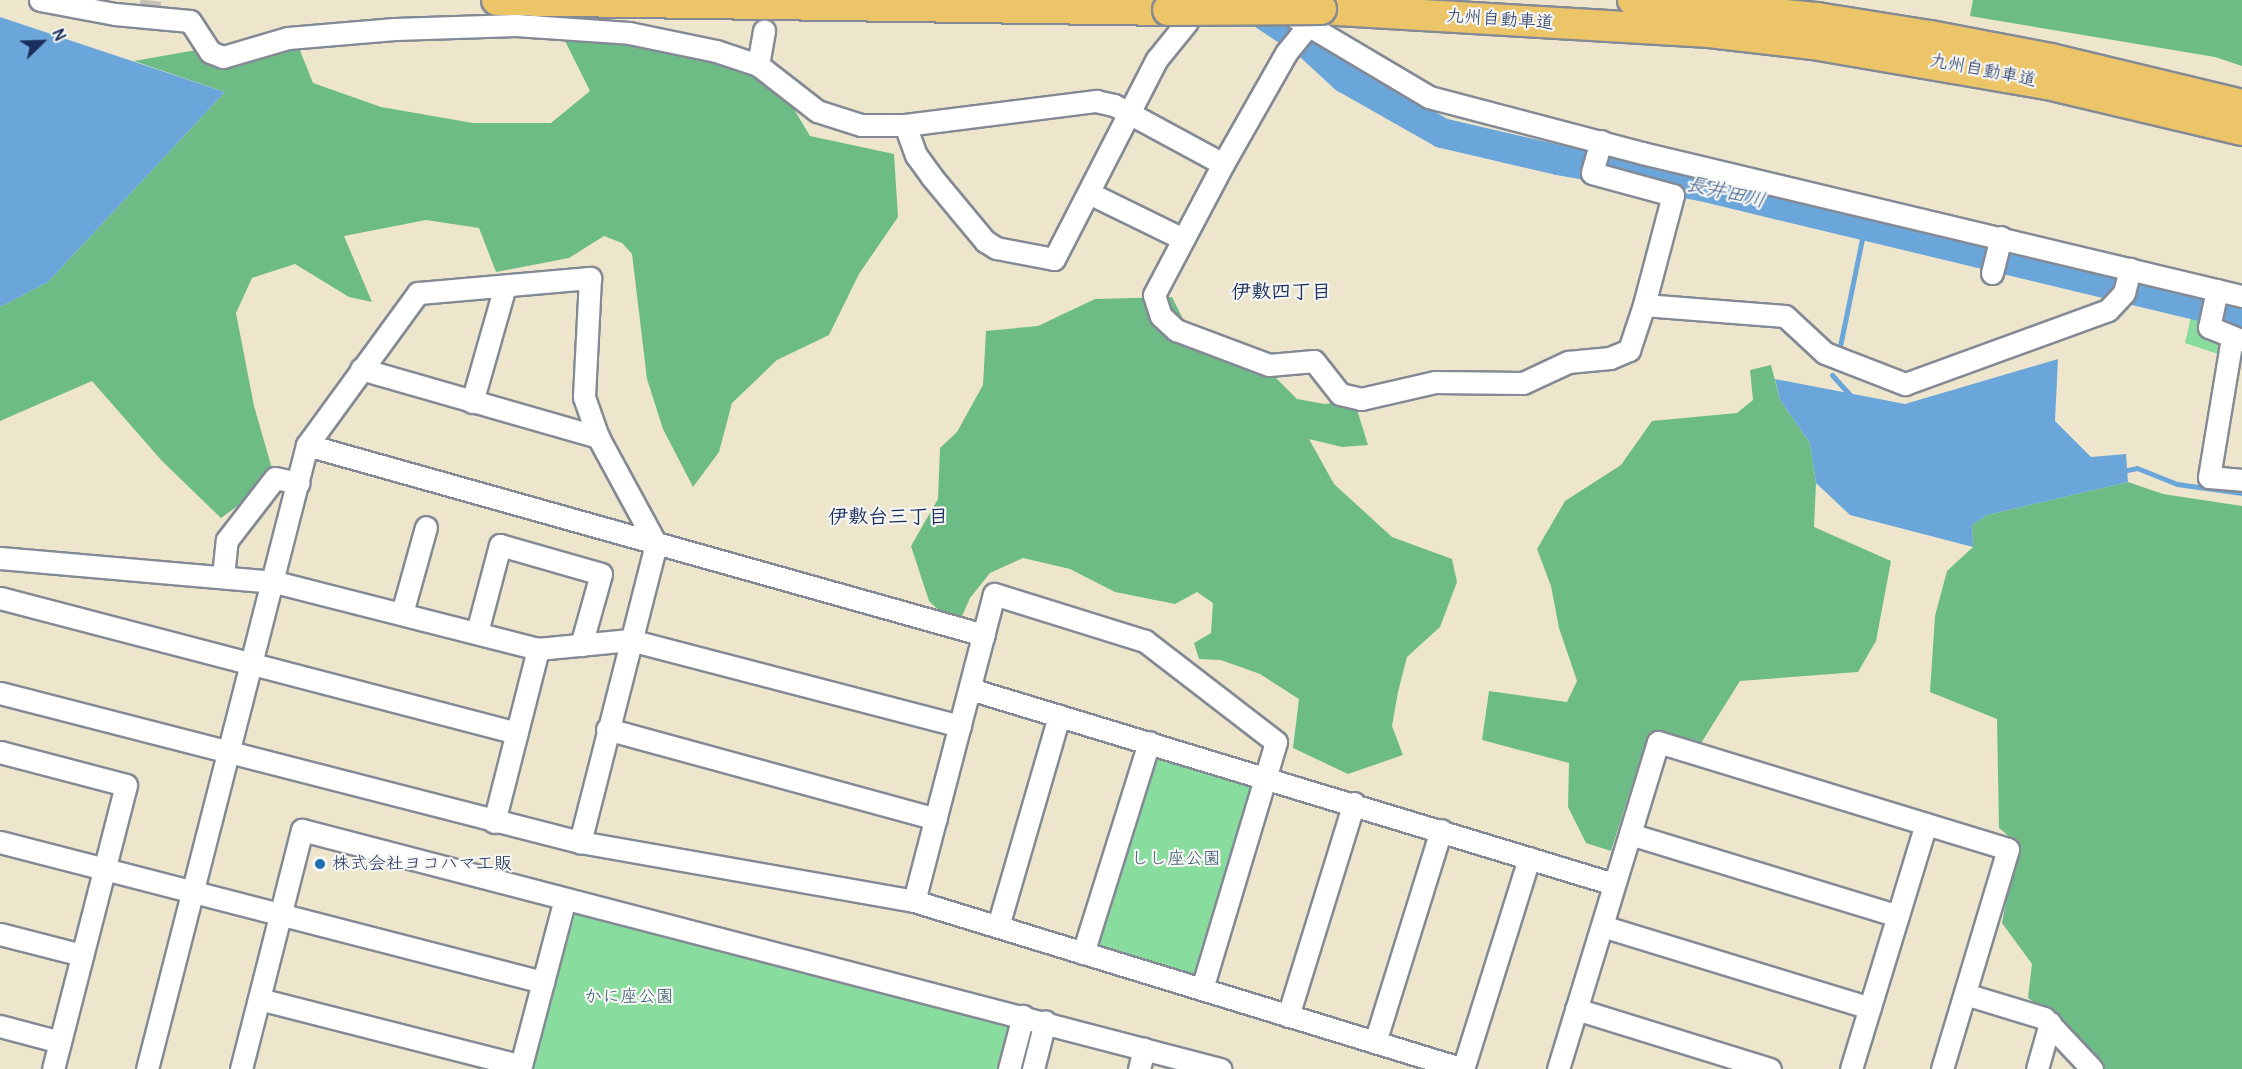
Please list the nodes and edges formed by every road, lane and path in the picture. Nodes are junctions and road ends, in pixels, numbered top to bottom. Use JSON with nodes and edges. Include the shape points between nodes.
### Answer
{"nodes":[{"id":1,"x":40,"y":0,"type":"edge"},
{"id":2,"x":497,"y":0,"type":"edge"},
{"id":3,"x":1273,"y":0,"type":"edge"},
{"id":4,"x":1633,"y":0,"type":"edge"},
{"id":5,"x":1177,"y":16,"type":"junction"},
{"id":6,"x":1310,"y":23,"type":"junction"},
{"id":7,"x":764,"y":31,"type":"dead end"},
{"id":8,"x":758,"y":65,"type":"junction"},
{"id":9,"x":2242,"y":105,"type":"edge"},
{"id":10,"x":1129,"y":115,"type":"junction"},
{"id":11,"x":905,"y":125,"type":"junction"},
{"id":12,"x":2242,"y":130,"type":"edge"},
{"id":13,"x":1601,"y":141,"type":"junction"},
{"id":14,"x":1223,"y":164,"type":"junction"},
{"id":15,"x":1089,"y":193,"type":"junction"},
{"id":16,"x":2001,"y":237,"type":"junction"},
{"id":17,"x":1183,"y":239,"type":"junction"},
{"id":18,"x":1992,"y":273,"type":"dead end"},
{"id":19,"x":2127,"y":280,"type":"junction"},
{"id":20,"x":505,"y":286,"type":"junction"},
{"id":21,"x":2242,"y":296,"type":"edge"},
{"id":22,"x":2215,"y":301,"type":"junction"},
{"id":23,"x":1644,"y":304,"type":"junction"},
{"id":24,"x":2237,"y":339,"type":"edge"},
{"id":25,"x":361,"y":369,"type":"junction"},
{"id":26,"x":472,"y":402,"type":"junction"},
{"id":27,"x":598,"y":437,"type":"junction"},
{"id":28,"x":307,"y":445,"type":"junction"},
{"id":29,"x":2242,"y":480,"type":"edge"},
{"id":30,"x":298,"y":483,"type":"junction"},
{"id":31,"x":426,"y":527,"type":"dead end"},
{"id":32,"x":656,"y":544,"type":"junction"},
{"id":33,"x":0,"y":558,"type":"edge"},
{"id":34,"x":223,"y":576,"type":"junction"},
{"id":35,"x":275,"y":582,"type":"junction"},
{"id":36,"x":0,"y":598,"type":"edge"},
{"id":37,"x":402,"y":613,"type":"junction"},
{"id":38,"x":477,"y":632,"type":"junction"},
{"id":39,"x":984,"y":635,"type":"junction"},
{"id":40,"x":630,"y":640,"type":"junction"},
{"id":41,"x":581,"y":645,"type":"junction"},
{"id":42,"x":538,"y":649,"type":"junction"},
{"id":43,"x":251,"y":664,"type":"junction"},
{"id":44,"x":970,"y":689,"type":"junction"},
{"id":45,"x":0,"y":693,"type":"edge"},
{"id":46,"x":1059,"y":716,"type":"junction"},
{"id":47,"x":960,"y":726,"type":"junction"},
{"id":48,"x":607,"y":729,"type":"junction"},
{"id":49,"x":517,"y":733,"type":"junction"},
{"id":50,"x":1149,"y":742,"type":"junction"},
{"id":51,"x":0,"y":752,"type":"edge"},
{"id":52,"x":230,"y":752,"type":"junction"},
{"id":53,"x":1265,"y":777,"type":"junction"},
{"id":54,"x":1354,"y":803,"type":"junction"},
{"id":55,"x":936,"y":819,"type":"junction"},
{"id":56,"x":494,"y":822,"type":"junction"},
{"id":57,"x":1926,"y":824,"type":"junction"},
{"id":58,"x":1441,"y":830,"type":"junction"},
{"id":59,"x":1630,"y":834,"type":"junction"},
{"id":60,"x":0,"y":842,"type":"edge"},
{"id":61,"x":580,"y":842,"type":"junction"},
{"id":62,"x":1529,"y":858,"type":"junction"},
{"id":63,"x":104,"y":870,"type":"junction"},
{"id":64,"x":1614,"y":884,"type":"junction"},
{"id":65,"x":192,"y":892,"type":"junction"},
{"id":66,"x":565,"y":899,"type":"junction"},
{"id":67,"x":914,"y":901,"type":"junction"},
{"id":68,"x":281,"y":915,"type":"junction"},
{"id":69,"x":1898,"y":916,"type":"junction"},
{"id":70,"x":998,"y":926,"type":"junction"},
{"id":71,"x":1602,"y":926,"type":"junction"},
{"id":72,"x":0,"y":934,"type":"edge"},
{"id":73,"x":1083,"y":953,"type":"junction"},
{"id":74,"x":82,"y":956,"type":"junction"},
{"id":75,"x":543,"y":982,"type":"junction"},
{"id":76,"x":1202,"y":989,"type":"junction"},
{"id":77,"x":1965,"y":994,"type":"junction"},
{"id":78,"x":259,"y":999,"type":"junction"},
{"id":79,"x":1870,"y":1008,"type":"junction"},
{"id":80,"x":1576,"y":1009,"type":"junction"},
{"id":81,"x":1023,"y":1016,"type":"junction"},
{"id":82,"x":1288,"y":1016,"type":"junction"},
{"id":83,"x":1045,"y":1022,"type":"junction"},
{"id":84,"x":2050,"y":1023,"type":"junction"},
{"id":85,"x":0,"y":1026,"type":"edge"},
{"id":86,"x":60,"y":1042,"type":"junction"},
{"id":87,"x":1375,"y":1042,"type":"junction"},
{"id":88,"x":1142,"y":1059,"type":"edge"},
{"id":89,"x":520,"y":1067,"type":"edge"},
{"id":90,"x":153,"y":1068,"type":"edge"},
{"id":91,"x":52,"y":1069,"type":"edge"},
{"id":92,"x":241,"y":1069,"type":"edge"},
{"id":93,"x":1009,"y":1069,"type":"edge"},
{"id":94,"x":1033,"y":1069,"type":"edge"},
{"id":95,"x":1220,"y":1069,"type":"edge"},
{"id":96,"x":1558,"y":1069,"type":"edge"},
{"id":97,"x":1770,"y":1069,"type":"edge"},
{"id":98,"x":1851,"y":1069,"type":"edge"},
{"id":99,"x":1942,"y":1069,"type":"edge"},
{"id":100,"x":2037,"y":1069,"type":"edge"},
{"id":101,"x":2092,"y":1069,"type":"edge"}],
"edges":[{"from":1,"to":8,"type":"street","via":[[115,14],[190,21],[210,52],[223,57],[288,38],[516,25],[660,38]]},
{"from":2,"to":5,"type":"highway","name":"九州自動車道"},
{"from":3,"to":6,"type":"street"},
{"from":4,"to":9,"type":"highway","name":"九州自動車道","via":[[1817,18],[1930,36],[2051,59]]},
{"from":5,"to":6,"type":"highway","name":"九州自動車道","bridge":true},
{"from":5,"to":10,"type":"street"},
{"from":6,"to":12,"type":"highway","name":"九州自動車道","via":[[1709,32],[1813,44],[2047,84]]},
{"from":6,"to":13,"type":"street","via":[[1429,97]]},
{"from":6,"to":14,"type":"street","via":[[1286,53]]},
{"from":7,"to":8,"type":"street"},
{"from":8,"to":11,"type":"street","via":[[817,111],[861,125]]},
{"from":10,"to":11,"type":"street","via":[[1114,105],[1096,101]]},
{"from":10,"to":14,"type":"street"},
{"from":10,"to":15,"type":"street"},
{"from":11,"to":15,"type":"street","via":[[916,155],[931,176],[971,228],[996,248],[1054,259]]},
{"from":13,"to":16,"type":"street"},
{"from":13,"to":23,"type":"street","via":[[1592,173],[1673,195]]},
{"from":14,"to":17,"type":"street"},
{"from":15,"to":17,"type":"street"},
{"from":16,"to":18,"type":"street"},
{"from":16,"to":19,"type":"street"},
{"from":17,"to":23,"type":"street","via":[[1154,295],[1161,316],[1176,330],[1269,365],[1314,361],[1340,394],[1361,399],[1435,382],[1524,383],[1568,363],[1610,358],[1629,350]]},
{"from":19,"to":22,"type":"street"},
{"from":19,"to":23,"type":"street","via":[[2108,310],[1905,384],[1825,353],[1785,316]]},
{"from":20,"to":25,"type":"street","via":[[418,293]]},
{"from":20,"to":26,"type":"street"},
{"from":20,"to":27,"type":"street","via":[[590,278],[584,398]]},
{"from":21,"to":22,"type":"street"},
{"from":22,"to":24,"type":"street","via":[[2209,327]]},
{"from":24,"to":29,"type":"street","via":[[2209,477]]},
{"from":25,"to":26,"type":"street"},
{"from":25,"to":28,"type":"street"},
{"from":26,"to":27,"type":"street"},
{"from":27,"to":32,"type":"street"},
{"from":28,"to":30,"type":"street"},
{"from":28,"to":32,"type":"street"},
{"from":30,"to":34,"type":"street","via":[[275,478],[227,540]]},
{"from":30,"to":35,"type":"street"},
{"from":31,"to":37,"type":"street"},
{"from":32,"to":39,"type":"street"},
{"from":32,"to":40,"type":"street"},
{"from":33,"to":34,"type":"street"},
{"from":34,"to":35,"type":"street"},
{"from":35,"to":37,"type":"street"},
{"from":35,"to":43,"type":"street"},
{"from":36,"to":43,"type":"street"},
{"from":37,"to":38,"type":"street"},
{"from":38,"to":41,"type":"street","via":[[500,545],[601,574]]},
{"from":38,"to":42,"type":"street"},
{"from":39,"to":44,"type":"street"},
{"from":39,"to":53,"type":"street","via":[[994,594],[1145,640],[1276,742]]},
{"from":40,"to":41,"type":"street"},
{"from":40,"to":47,"type":"street"},
{"from":40,"to":48,"type":"street"},
{"from":41,"to":42,"type":"street"},
{"from":42,"to":49,"type":"street"},
{"from":43,"to":49,"type":"street"},
{"from":43,"to":52,"type":"street"},
{"from":44,"to":46,"type":"street"},
{"from":44,"to":47,"type":"street"},
{"from":45,"to":52,"type":"street"},
{"from":46,"to":50,"type":"street"},
{"from":46,"to":70,"type":"street"},
{"from":47,"to":55,"type":"street"},
{"from":48,"to":55,"type":"street"},
{"from":48,"to":61,"type":"street"},
{"from":49,"to":56,"type":"street"},
{"from":50,"to":53,"type":"street"},
{"from":50,"to":73,"type":"street"},
{"from":51,"to":63,"type":"street","via":[[126,785]]},
{"from":52,"to":56,"type":"street"},
{"from":52,"to":65,"type":"street"},
{"from":53,"to":54,"type":"street"},
{"from":53,"to":76,"type":"street"},
{"from":54,"to":58,"type":"street"},
{"from":54,"to":82,"type":"street"},
{"from":55,"to":67,"type":"street"},
{"from":56,"to":61,"type":"street"},
{"from":57,"to":59,"type":"street","via":[[1658,742]]},
{"from":57,"to":69,"type":"street"},
{"from":57,"to":77,"type":"street","via":[[2008,849]]},
{"from":58,"to":62,"type":"street"},
{"from":58,"to":87,"type":"street"},
{"from":59,"to":64,"type":"street"},
{"from":59,"to":69,"type":"street"},
{"from":60,"to":63,"type":"street"},
{"from":61,"to":67,"type":"street"},
{"from":62,"to":64,"type":"street"},
{"from":62,"to":87,"type":"street","via":[[1463,1069]]},
{"from":63,"to":65,"type":"street"},
{"from":63,"to":74,"type":"street"},
{"from":64,"to":71,"type":"street"},
{"from":65,"to":68,"type":"street"},
{"from":65,"to":90,"type":"street"},
{"from":66,"to":68,"type":"street","via":[[302,830]]},
{"from":66,"to":75,"type":"street"},
{"from":66,"to":81,"type":"street"},
{"from":67,"to":70,"type":"street"},
{"from":68,"to":75,"type":"street"},
{"from":68,"to":78,"type":"street"},
{"from":69,"to":79,"type":"street"},
{"from":70,"to":73,"type":"street"},
{"from":71,"to":79,"type":"street"},
{"from":71,"to":80,"type":"street"},
{"from":72,"to":74,"type":"street"},
{"from":73,"to":76,"type":"street"},
{"from":74,"to":86,"type":"street"},
{"from":75,"to":89,"type":"street"},
{"from":76,"to":82,"type":"street"},
{"from":77,"to":84,"type":"street"},
{"from":77,"to":99,"type":"street"},
{"from":78,"to":89,"type":"street"},
{"from":78,"to":92,"type":"street"},
{"from":79,"to":98,"type":"street"},
{"from":80,"to":96,"type":"street"},
{"from":80,"to":97,"type":"street"},
{"from":81,"to":83,"type":"street"},
{"from":81,"to":93,"type":"street"},
{"from":82,"to":87,"type":"street"},
{"from":83,"to":88,"type":"street"},
{"from":83,"to":94,"type":"street"},
{"from":84,"to":100,"type":"street"},
{"from":84,"to":101,"type":"street"},
{"from":85,"to":86,"type":"street"},
{"from":86,"to":91,"type":"street"},
{"from":88,"to":95,"type":"street"}]}
